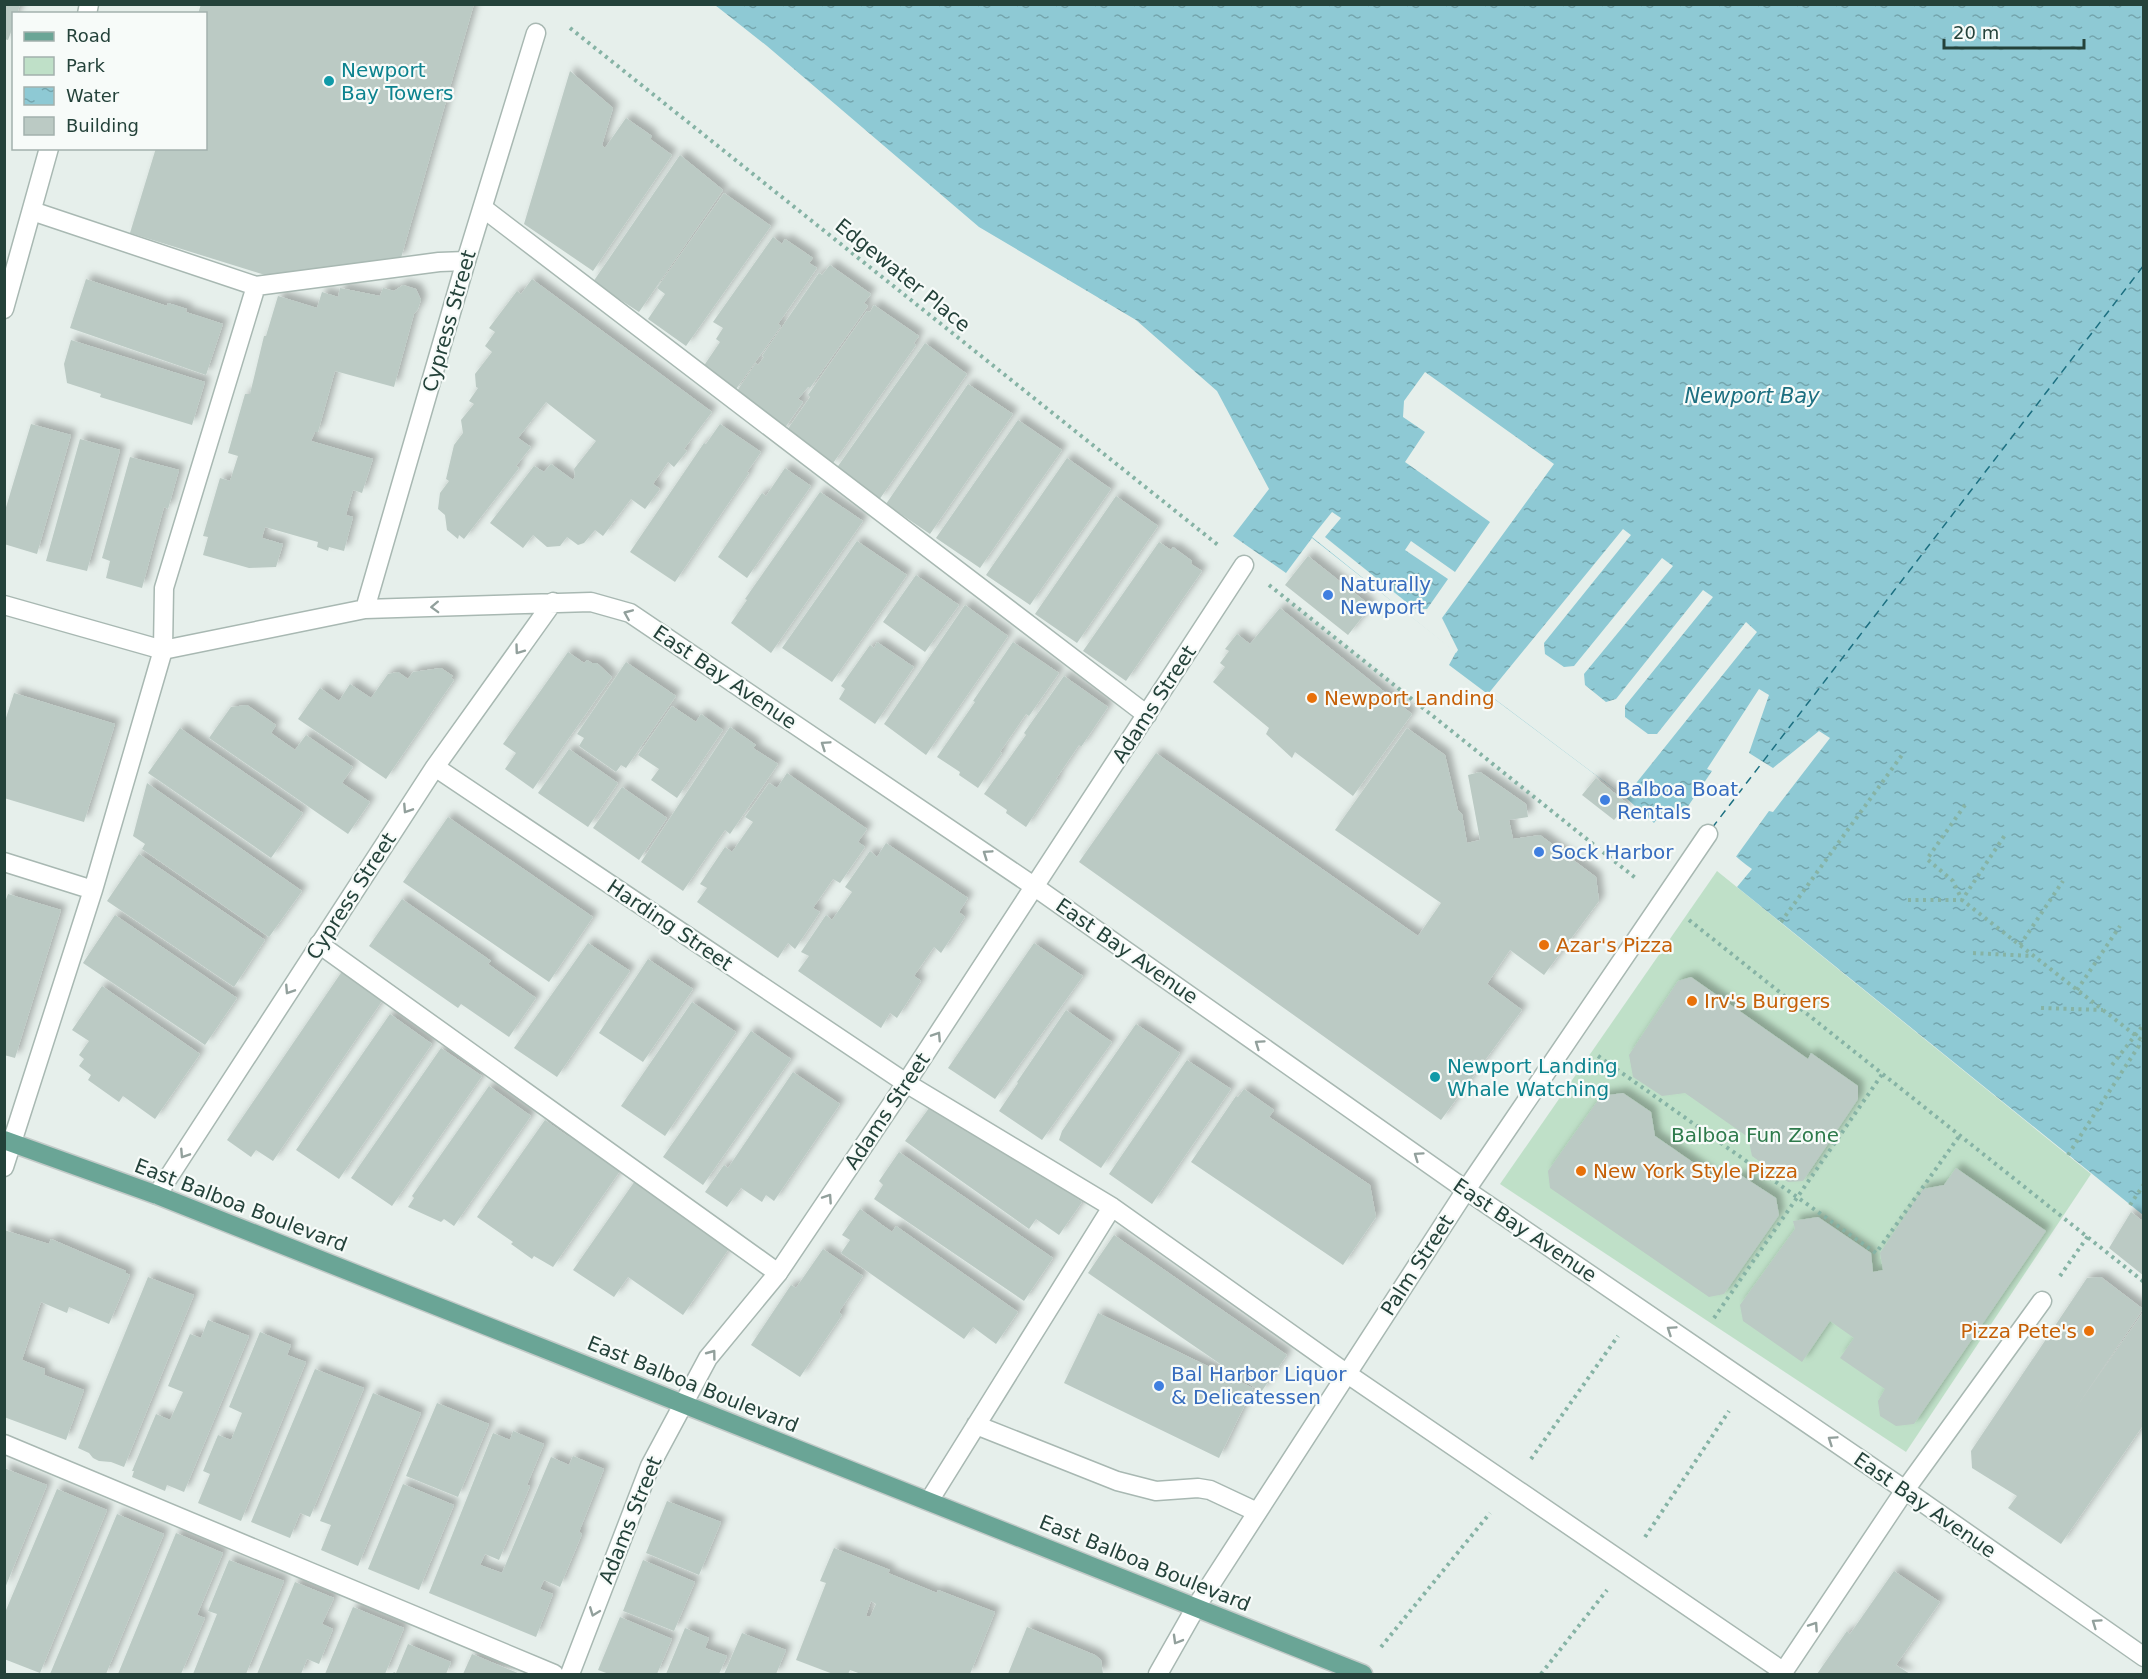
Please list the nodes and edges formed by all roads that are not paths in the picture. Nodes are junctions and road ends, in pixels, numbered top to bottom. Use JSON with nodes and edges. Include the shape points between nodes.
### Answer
{"nodes":[{"id":1,"x":536,"y":33,"type":"dead end"},
{"id":2,"x":48,"y":150,"type":"edge"},
{"id":3,"x":483,"y":208,"type":"junction"},
{"id":4,"x":32,"y":211,"type":"junction"},
{"id":5,"x":466,"y":261,"type":"junction"},
{"id":6,"x":256,"y":286,"type":"junction"},
{"id":7,"x":4,"y":309,"type":"edge"},
{"id":8,"x":1244,"y":565,"type":"road end"},
{"id":9,"x":553,"y":602,"type":"junction"},
{"id":10,"x":4,"y":605,"type":"edge"},
{"id":11,"x":365,"y":609,"type":"junction"},
{"id":12,"x":163,"y":650,"type":"junction"},
{"id":13,"x":1147,"y":715,"type":"junction"},
{"id":14,"x":435,"y":767,"type":"junction"},
{"id":15,"x":1708,"y":834,"type":"dead end"},
{"id":16,"x":4,"y":862,"type":"edge"},
{"id":17,"x":1035,"y":887,"type":"junction"},
{"id":18,"x":93,"y":890,"type":"junction"},
{"id":19,"x":319,"y":944,"type":"junction"},
{"id":20,"x":906,"y":1083,"type":"junction"},
{"id":21,"x":8,"y":1142,"type":"edge"},
{"id":22,"x":4,"y":1167,"type":"edge"},
{"id":23,"x":1466,"y":1190,"type":"junction"},
{"id":24,"x":157,"y":1195,"type":"junction"},
{"id":25,"x":1112,"y":1207,"type":"junction"},
{"id":26,"x":778,"y":1273,"type":"junction"},
{"id":27,"x":2042,"y":1300,"type":"road end"},
{"id":28,"x":1346,"y":1373,"type":"junction"},
{"id":29,"x":682,"y":1404,"type":"junction"},
{"id":30,"x":976,"y":1425,"type":"junction"},
{"id":31,"x":4,"y":1444,"type":"edge"},
{"id":32,"x":1905,"y":1490,"type":"junction"},
{"id":33,"x":929,"y":1501,"type":"junction"},
{"id":34,"x":1257,"y":1512,"type":"junction"},
{"id":35,"x":1196,"y":1607,"type":"junction"},
{"id":36,"x":2144,"y":1657,"type":"edge"},
{"id":37,"x":1783,"y":1673,"type":"edge"},
{"id":38,"x":554,"y":1674,"type":"edge"},
{"id":39,"x":570,"y":1674,"type":"edge"},
{"id":40,"x":1158,"y":1674,"type":"edge"},
{"id":41,"x":1363,"y":1674,"type":"edge"}],
"edges":[{"from":1,"to":3,"type":"street","name":"Cypress Street"},
{"from":2,"to":4,"type":"street"},
{"from":3,"to":5,"type":"street","name":"Cypress Street"},
{"from":3,"to":13,"type":"street"},
{"from":4,"to":6,"type":"street"},
{"from":4,"to":7,"type":"street"},
{"from":5,"to":6,"type":"street"},
{"from":5,"to":11,"type":"street","name":"Cypress Street"},
{"from":6,"to":12,"type":"street","via":[[165,588]]},
{"from":8,"to":13,"type":"street","name":"Adams Street"},
{"from":9,"to":11,"type":"street","name":"East Bay Avenue","one_way":true},
{"from":9,"to":14,"type":"street","name":"Cypress Street","one_way":true},
{"from":17,"to":9,"type":"street","name":"East Bay Avenue","one_way":true,"via":[[630,613],[591,602]]},
{"from":10,"to":12,"type":"street","name":"East Bay Avenue"},
{"from":11,"to":12,"type":"street","name":"East Bay Avenue"},
{"from":12,"to":18,"type":"street"},
{"from":13,"to":17,"type":"street","name":"Adams Street"},
{"from":14,"to":19,"type":"street","name":"Cypress Street","one_way":true},
{"from":14,"to":20,"type":"street","name":"Harding Street"},
{"from":15,"to":23,"type":"street","name":"Palm Street"},
{"from":16,"to":18,"type":"street"},
{"from":20,"to":17,"type":"street","name":"Adams Street","one_way":true},
{"from":23,"to":17,"type":"street","name":"East Bay Avenue","one_way":true},
{"from":18,"to":21,"type":"street"},
{"from":19,"to":24,"type":"street","name":"Cypress Street","one_way":true},
{"from":19,"to":26,"type":"street"},
{"from":20,"to":25,"type":"street","name":"Harding Street"},
{"from":26,"to":20,"type":"street","name":"Adams Street","one_way":true},
{"from":21,"to":22,"type":"street"},
{"from":21,"to":24,"type":"main road","name":"East Balboa Boulevard"},
{"from":23,"to":28,"type":"street","name":"Palm Street"},
{"from":32,"to":23,"type":"street","name":"East Bay Avenue","one_way":true},
{"from":24,"to":29,"type":"main road","name":"East Balboa Boulevard"},
{"from":25,"to":28,"type":"street","name":"Harding Street"},
{"from":25,"to":30,"type":"street"},
{"from":29,"to":26,"type":"street","name":"Adams Street","one_way":true,"via":[[708,1359]]},
{"from":27,"to":32,"type":"street"},
{"from":28,"to":34,"type":"street","name":"Palm Street"},
{"from":28,"to":37,"type":"street","name":"Harding Street"},
{"from":29,"to":33,"type":"main road","name":"East Balboa Boulevard"},
{"from":29,"to":39,"type":"street","name":"Adams Street","one_way":true,"via":[[650,1466]]},
{"from":30,"to":33,"type":"street"},
{"from":30,"to":34,"type":"street","via":[[1117,1481],[1156,1491],[1210,1490]]},
{"from":31,"to":38,"type":"street"},
{"from":36,"to":32,"type":"street","name":"East Bay Avenue","one_way":true},
{"from":37,"to":32,"type":"street","one_way":true},
{"from":33,"to":35,"type":"main road","name":"East Balboa Boulevard"},
{"from":34,"to":35,"type":"street","name":"Palm Street"},
{"from":35,"to":40,"type":"street","name":"Palm Street","one_way":true},
{"from":35,"to":41,"type":"main road","name":"East Balboa Boulevard"}]}
